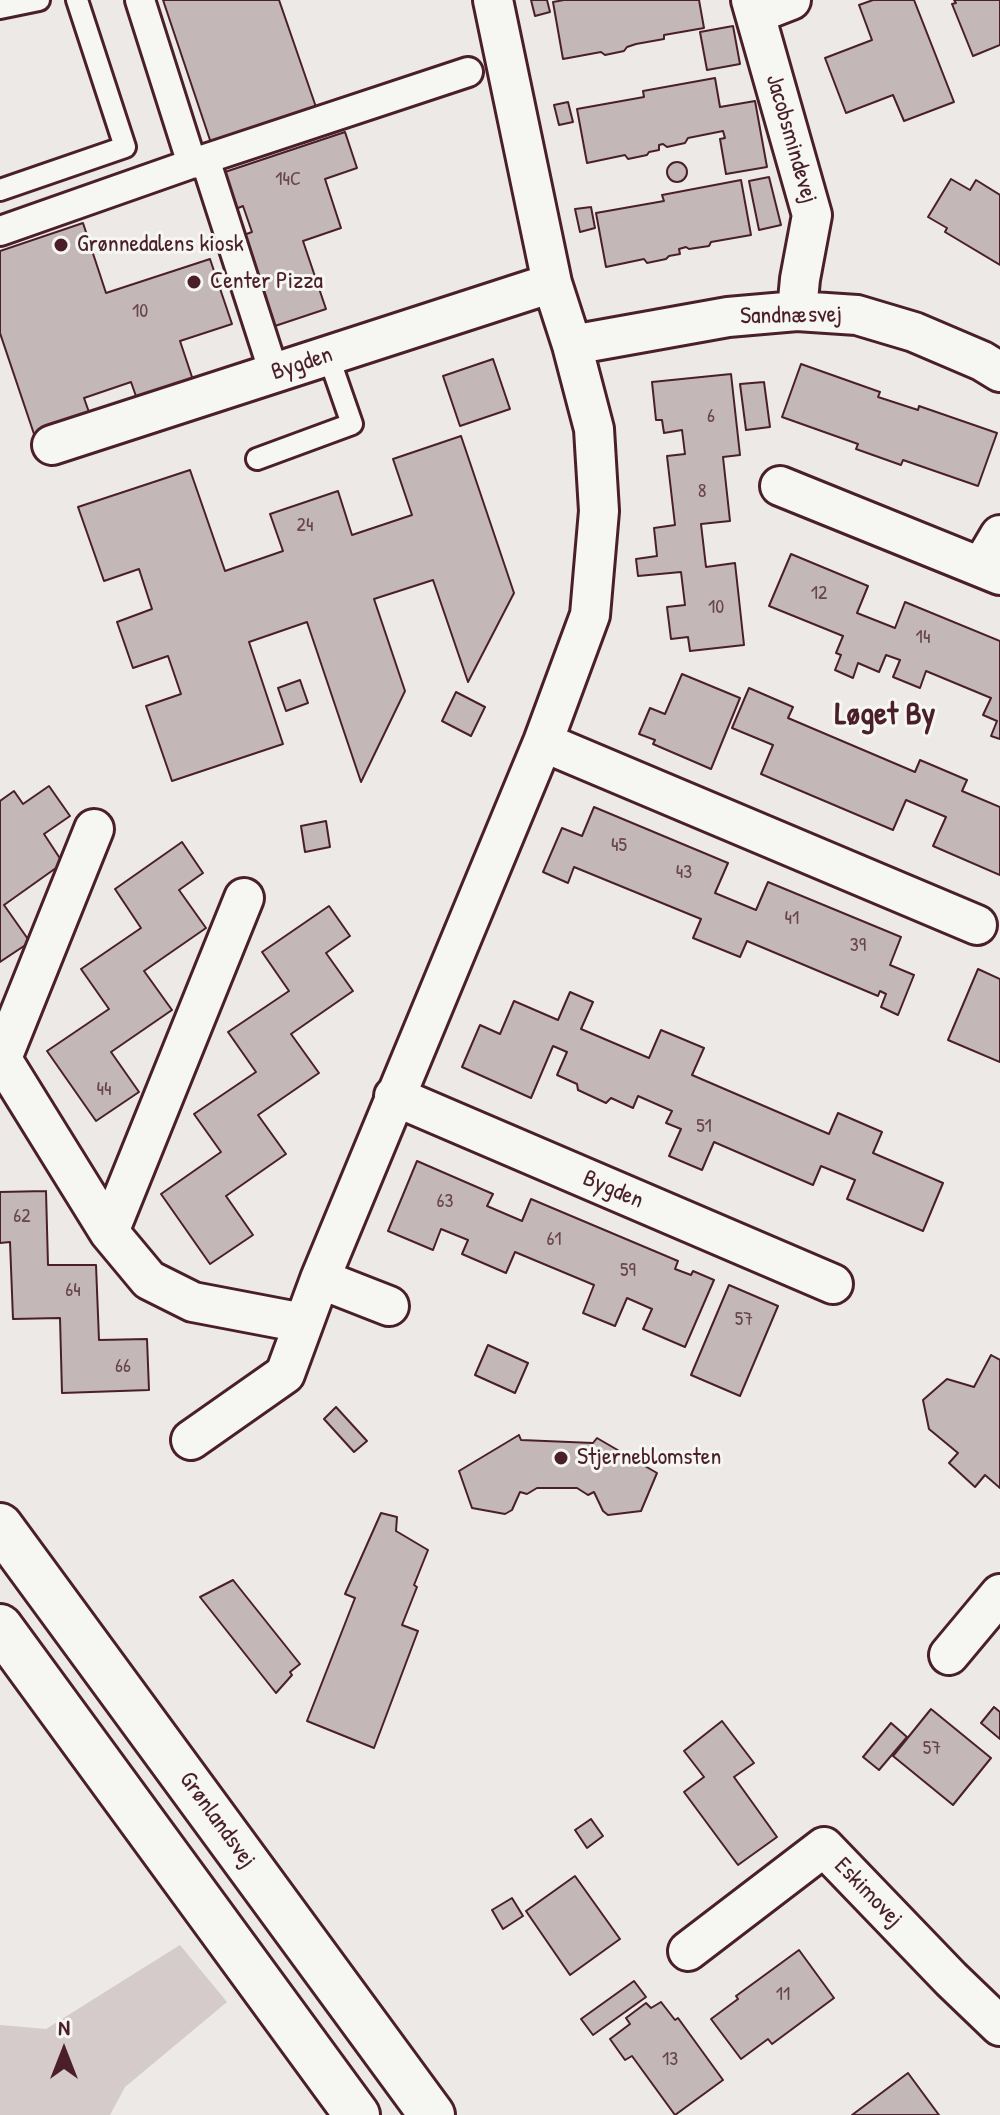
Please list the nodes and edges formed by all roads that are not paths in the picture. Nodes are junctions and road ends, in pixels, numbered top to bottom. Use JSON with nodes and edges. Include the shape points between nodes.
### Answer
{"nodes":[{"id":1,"x":39,"y":0,"type":"edge"},
{"id":2,"x":77,"y":0,"type":"edge"},
{"id":3,"x":140,"y":0,"type":"edge"},
{"id":4,"x":493,"y":0,"type":"edge"},
{"id":5,"x":791,"y":0,"type":"edge"},
{"id":6,"x":753,"y":7,"type":"edge"},
{"id":7,"x":0,"y":8,"type":"edge"},
{"id":8,"x":468,"y":72,"type":"dead end"},
{"id":9,"x":198,"y":161,"type":"junction"},
{"id":10,"x":0,"y":190,"type":"edge"},
{"id":11,"x":0,"y":231,"type":"edge"},
{"id":12,"x":552,"y":283,"type":"junction"},
{"id":13,"x":797,"y":311,"type":"junction"},
{"id":14,"x":572,"y":345,"type":"junction"},
{"id":15,"x":328,"y":355,"type":"junction"},
{"id":16,"x":1000,"y":372,"type":"edge"},
{"id":17,"x":274,"y":373,"type":"junction"},
{"id":18,"x":52,"y":445,"type":"dead end"},
{"id":19,"x":257,"y":459,"type":"dead end"},
{"id":20,"x":780,"y":486,"type":"dead end"},
{"id":21,"x":1000,"y":535,"type":"edge"},
{"id":22,"x":991,"y":571,"type":"edge"},
{"id":23,"x":543,"y":742,"type":"junction"},
{"id":24,"x":94,"y":829,"type":"dead end"},
{"id":25,"x":244,"y":898,"type":"dead end"},
{"id":26,"x":977,"y":925,"type":"dead end"},
{"id":27,"x":1,"y":1057,"type":"edge"},
{"id":28,"x":394,"y":1096,"type":"junction"},
{"id":29,"x":109,"y":1232,"type":"junction"},
{"id":30,"x":320,"y":1279,"type":"junction"},
{"id":31,"x":833,"y":1284,"type":"dead end"},
{"id":32,"x":389,"y":1306,"type":"dead end"},
{"id":33,"x":303,"y":1323,"type":"junction"},
{"id":34,"x":191,"y":1440,"type":"dead end"},
{"id":35,"x":0,"y":1526,"type":"edge"},
{"id":36,"x":1000,"y":1594,"type":"edge"},
{"id":37,"x":0,"y":1627,"type":"edge"},
{"id":38,"x":949,"y":1655,"type":"dead end"},
{"id":39,"x":688,"y":1951,"type":"dead end"},
{"id":40,"x":1000,"y":2026,"type":"edge"},
{"id":41,"x":357,"y":2115,"type":"edge"},
{"id":42,"x":432,"y":2115,"type":"edge"}],
"edges":[{"from":1,"to":7,"type":"lane"},
{"from":2,"to":10,"type":"lane","via":[[125,147]]},
{"from":3,"to":9,"type":"street"},
{"from":4,"to":12,"type":"street"},
{"from":5,"to":6,"type":"street","name":"Jacobsmindevej"},
{"from":6,"to":13,"type":"street","name":"Jacobsmindevej","via":[[812,215]]},
{"from":8,"to":9,"type":"street"},
{"from":9,"to":11,"type":"street"},
{"from":9,"to":17,"type":"street"},
{"from":12,"to":14,"type":"street"},
{"from":12,"to":15,"type":"street","name":"Bygden"},
{"from":13,"to":14,"type":"street","name":"Sandnæsvej","via":[[728,317]]},
{"from":13,"to":16,"type":"street","name":"Sandnæsvej","via":[[857,315],[914,332]]},
{"from":14,"to":23,"type":"street","via":[[594,429],[599,511],[590,615]]},
{"from":15,"to":17,"type":"street","name":"Bygden"},
{"from":15,"to":19,"type":"lane","via":[[352,424]]},
{"from":17,"to":18,"type":"street","name":"Bygden"},
{"from":20,"to":22,"type":"street"},
{"from":21,"to":22,"type":"street"},
{"from":23,"to":26,"type":"street"},
{"from":23,"to":28,"type":"street"},
{"from":24,"to":27,"type":"street"},
{"from":25,"to":29,"type":"street"},
{"from":27,"to":29,"type":"street"},
{"from":28,"to":30,"type":"street"},
{"from":28,"to":31,"type":"street","name":"Bygden"},
{"from":29,"to":33,"type":"street","via":[[149,1280],[193,1302]]},
{"from":30,"to":32,"type":"street"},
{"from":30,"to":33,"type":"street"},
{"from":33,"to":34,"type":"street","via":[[285,1374]]},
{"from":35,"to":42,"type":"street","name":"Grønlandsvej"},
{"from":36,"to":38,"type":"street"},
{"from":37,"to":41,"type":"street"},
{"from":39,"to":40,"type":"street","name":"Eskimovej","via":[[824,1847]]}]}
